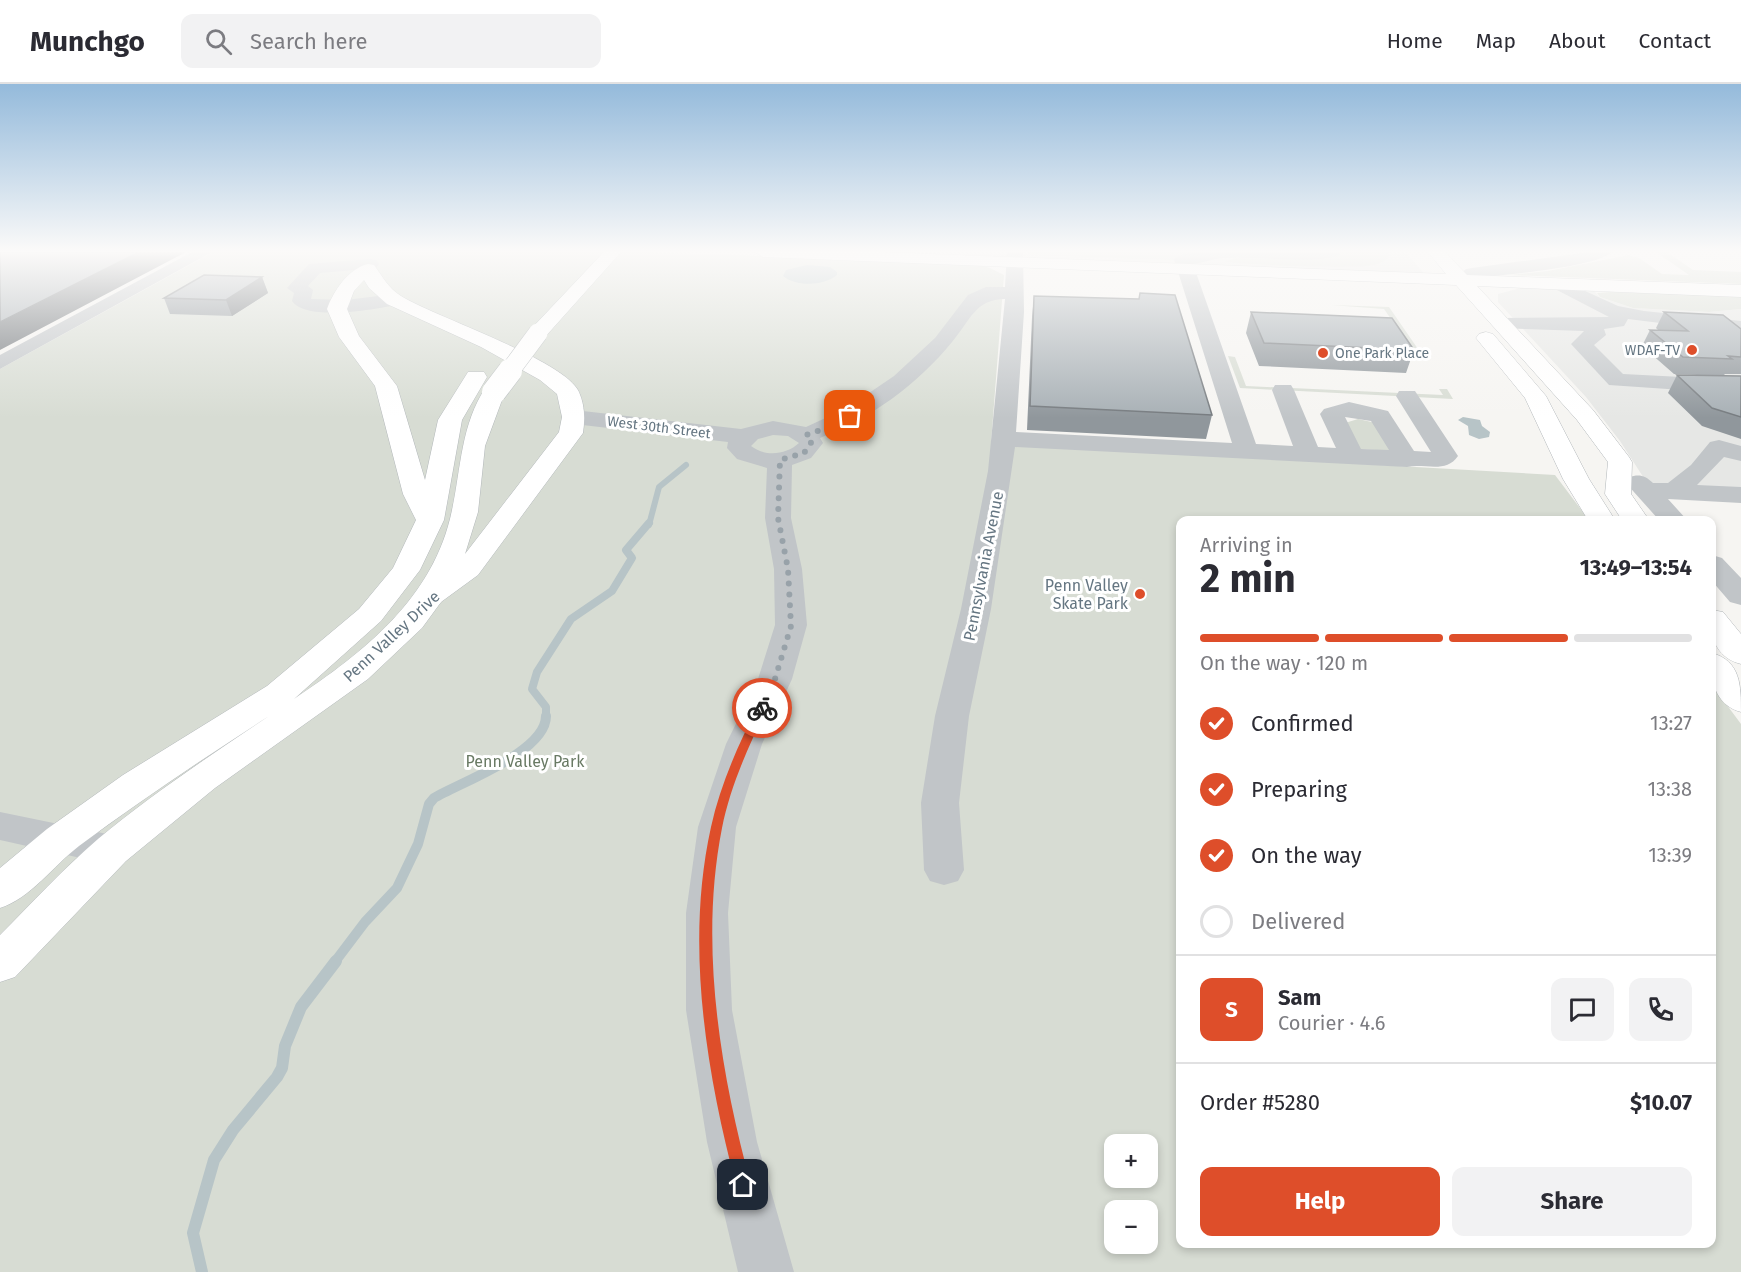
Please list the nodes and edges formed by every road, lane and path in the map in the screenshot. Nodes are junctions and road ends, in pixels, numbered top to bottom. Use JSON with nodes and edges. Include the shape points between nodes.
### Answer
{"nodes":[{"id":1,"x":102,"y":307,"type":"edge"},
{"id":2,"x":339,"y":307,"type":"edge"},
{"id":3,"x":409,"y":307,"type":"edge"},
{"id":4,"x":548,"y":307,"type":"edge"},
{"id":5,"x":554,"y":307,"type":"edge"},
{"id":6,"x":968,"y":307,"type":"edge"},
{"id":7,"x":1013,"y":307,"type":"edge"},
{"id":8,"x":1199,"y":307,"type":"edge"},
{"id":9,"x":1467,"y":307,"type":"edge"},
{"id":10,"x":1482,"y":307,"type":"edge"},
{"id":11,"x":1494,"y":307,"type":"edge"},
{"id":12,"x":1600,"y":307,"type":"edge"},
{"id":13,"x":1615,"y":316,"type":"junction"},
{"id":14,"x":1498,"y":319,"type":"junction"},
{"id":15,"x":1592,"y":325,"type":"junction"},
{"id":16,"x":1737,"y":329,"type":"edge"},
{"id":17,"x":528,"y":332,"type":"junction"},
{"id":18,"x":0,"y":363,"type":"edge"},
{"id":19,"x":485,"y":385,"type":"junction"},
{"id":20,"x":1741,"y":387,"type":"edge"},
{"id":21,"x":1283,"y":390,"type":"dead end"},
{"id":22,"x":1407,"y":396,"type":"dead end"},
{"id":23,"x":574,"y":417,"type":"junction"},
{"id":24,"x":745,"y":437,"type":"junction"},
{"id":25,"x":1003,"y":439,"type":"junction"},
{"id":26,"x":793,"y":448,"type":"junction"},
{"id":27,"x":1237,"y":451,"type":"junction"},
{"id":28,"x":1741,"y":454,"type":"edge"},
{"id":29,"x":1309,"y":455,"type":"junction"},
{"id":30,"x":1353,"y":457,"type":"junction"},
{"id":31,"x":1407,"y":460,"type":"junction"},
{"id":32,"x":1620,"y":462,"type":"junction"},
{"id":33,"x":1646,"y":490,"type":"junction"},
{"id":34,"x":1673,"y":492,"type":"junction"},
{"id":35,"x":1741,"y":495,"type":"edge"},
{"id":36,"x":1599,"y":516,"type":"edge"},
{"id":37,"x":1632,"y":516,"type":"edge"},
{"id":38,"x":1669,"y":516,"type":"edge"},
{"id":39,"x":430,"y":519,"type":"junction"},
{"id":40,"x":1716,"y":568,"type":"edge"},
{"id":41,"x":430,"y":596,"type":"junction"},
{"id":42,"x":1741,"y":596,"type":"edge"},
{"id":43,"x":1716,"y":624,"type":"edge"},
{"id":44,"x":1741,"y":654,"type":"edge"},
{"id":45,"x":1716,"y":668,"type":"edge"},
{"id":46,"x":1741,"y":700,"type":"edge"},
{"id":47,"x":0,"y":826,"type":"edge"},
{"id":48,"x":61,"y":839,"type":"junction"},
{"id":49,"x":112,"y":850,"type":"junction"},
{"id":50,"x":944,"y":870,"type":"dead end"},
{"id":51,"x":0,"y":891,"type":"edge"},
{"id":52,"x":0,"y":964,"type":"edge"},
{"id":53,"x":766,"y":1272,"type":"edge"}],
"edges":[{"from":1,"to":18,"type":"street"},
{"from":2,"to":39,"type":"main road","via":[[349,337],[386,386],[416,494]]},
{"from":3,"to":23,"type":"main road","via":[[548,375],[568,392]]},
{"from":4,"to":17,"type":"main road"},
{"from":5,"to":17,"type":"main road"},
{"from":6,"to":26,"type":"street","via":[[926,357],[894,386]]},
{"from":7,"to":25,"type":"street","name":"Pennsylvania Avenue"},
{"from":8,"to":27,"type":"street"},
{"from":9,"to":36,"type":"main road","via":[[1535,396],[1576,479]]},
{"from":10,"to":14,"type":"main road"},
{"from":11,"to":14,"type":"main road"},
{"from":12,"to":13,"type":"street"},
{"from":13,"to":15,"type":"street"},
{"from":13,"to":16,"type":"street"},
{"from":14,"to":15,"type":"street"},
{"from":14,"to":32,"type":"main road","via":[[1585,416]]},
{"from":15,"to":20,"type":"street","via":[[1596,335],[1581,344],[1617,380]]},
{"from":17,"to":19,"type":"main road","bridge":true},
{"from":19,"to":39,"type":"main road","name":"Penn Valley Drive","via":[[450,420]]},
{"from":19,"to":41,"type":"main road","via":[[465,512],[449,559]]},
{"from":21,"to":29,"type":"street"},
{"from":22,"to":31,"type":"street","via":[[1446,456],[1428,461]]},
{"from":23,"to":24,"type":"street","name":"West 30th Street"},
{"from":23,"to":41,"type":"main road","name":"Penn Valley Drive","via":[[571,433],[468,569]]},
{"from":24,"to":26,"type":"street","via":[[760,430],[787,429]]},
{"from":24,"to":26,"type":"street","via":[[739,448],[743,453],[764,460]]},
{"from":25,"to":27,"type":"street"},
{"from":25,"to":50,"type":"street","name":"Pennsylvania Avenue","via":[[1001,471],[952,716],[941,792]]},
{"from":26,"to":53,"type":"street","via":[[778,518],[788,569],[791,626],[775,679],[744,744],[717,827],[707,913],[709,1010],[732,1142]]},
{"from":27,"to":29,"type":"street"},
{"from":28,"to":34,"type":"street","via":[[1719,447],[1700,470]]},
{"from":29,"to":30,"type":"street"},
{"from":30,"to":31,"type":"street"},
{"from":30,"to":31,"type":"street","via":[[1332,414],[1337,411],[1365,411],[1380,416]]},
{"from":32,"to":33,"type":"street"},
{"from":32,"to":37,"type":"main road","via":[[1618,494]]},
{"from":33,"to":34,"type":"street"},
{"from":33,"to":38,"type":"street"},
{"from":34,"to":35,"type":"street"},
{"from":39,"to":48,"type":"main road","name":"Penn Valley Drive","via":[[406,570],[370,615],[279,694],[136,784]]},
{"from":40,"to":42,"type":"street"},
{"from":41,"to":49,"type":"main road","name":"Penn Valley Drive","via":[[411,621],[356,672],[202,778]]},
{"from":43,"to":44,"type":"main road"},
{"from":45,"to":46,"type":"main road"},
{"from":47,"to":48,"type":"street"},
{"from":48,"to":49,"type":"street"},
{"from":48,"to":51,"type":"main road","name":"Penn Valley Drive"},
{"from":49,"to":52,"type":"main road","name":"Penn Valley Drive"}]}
